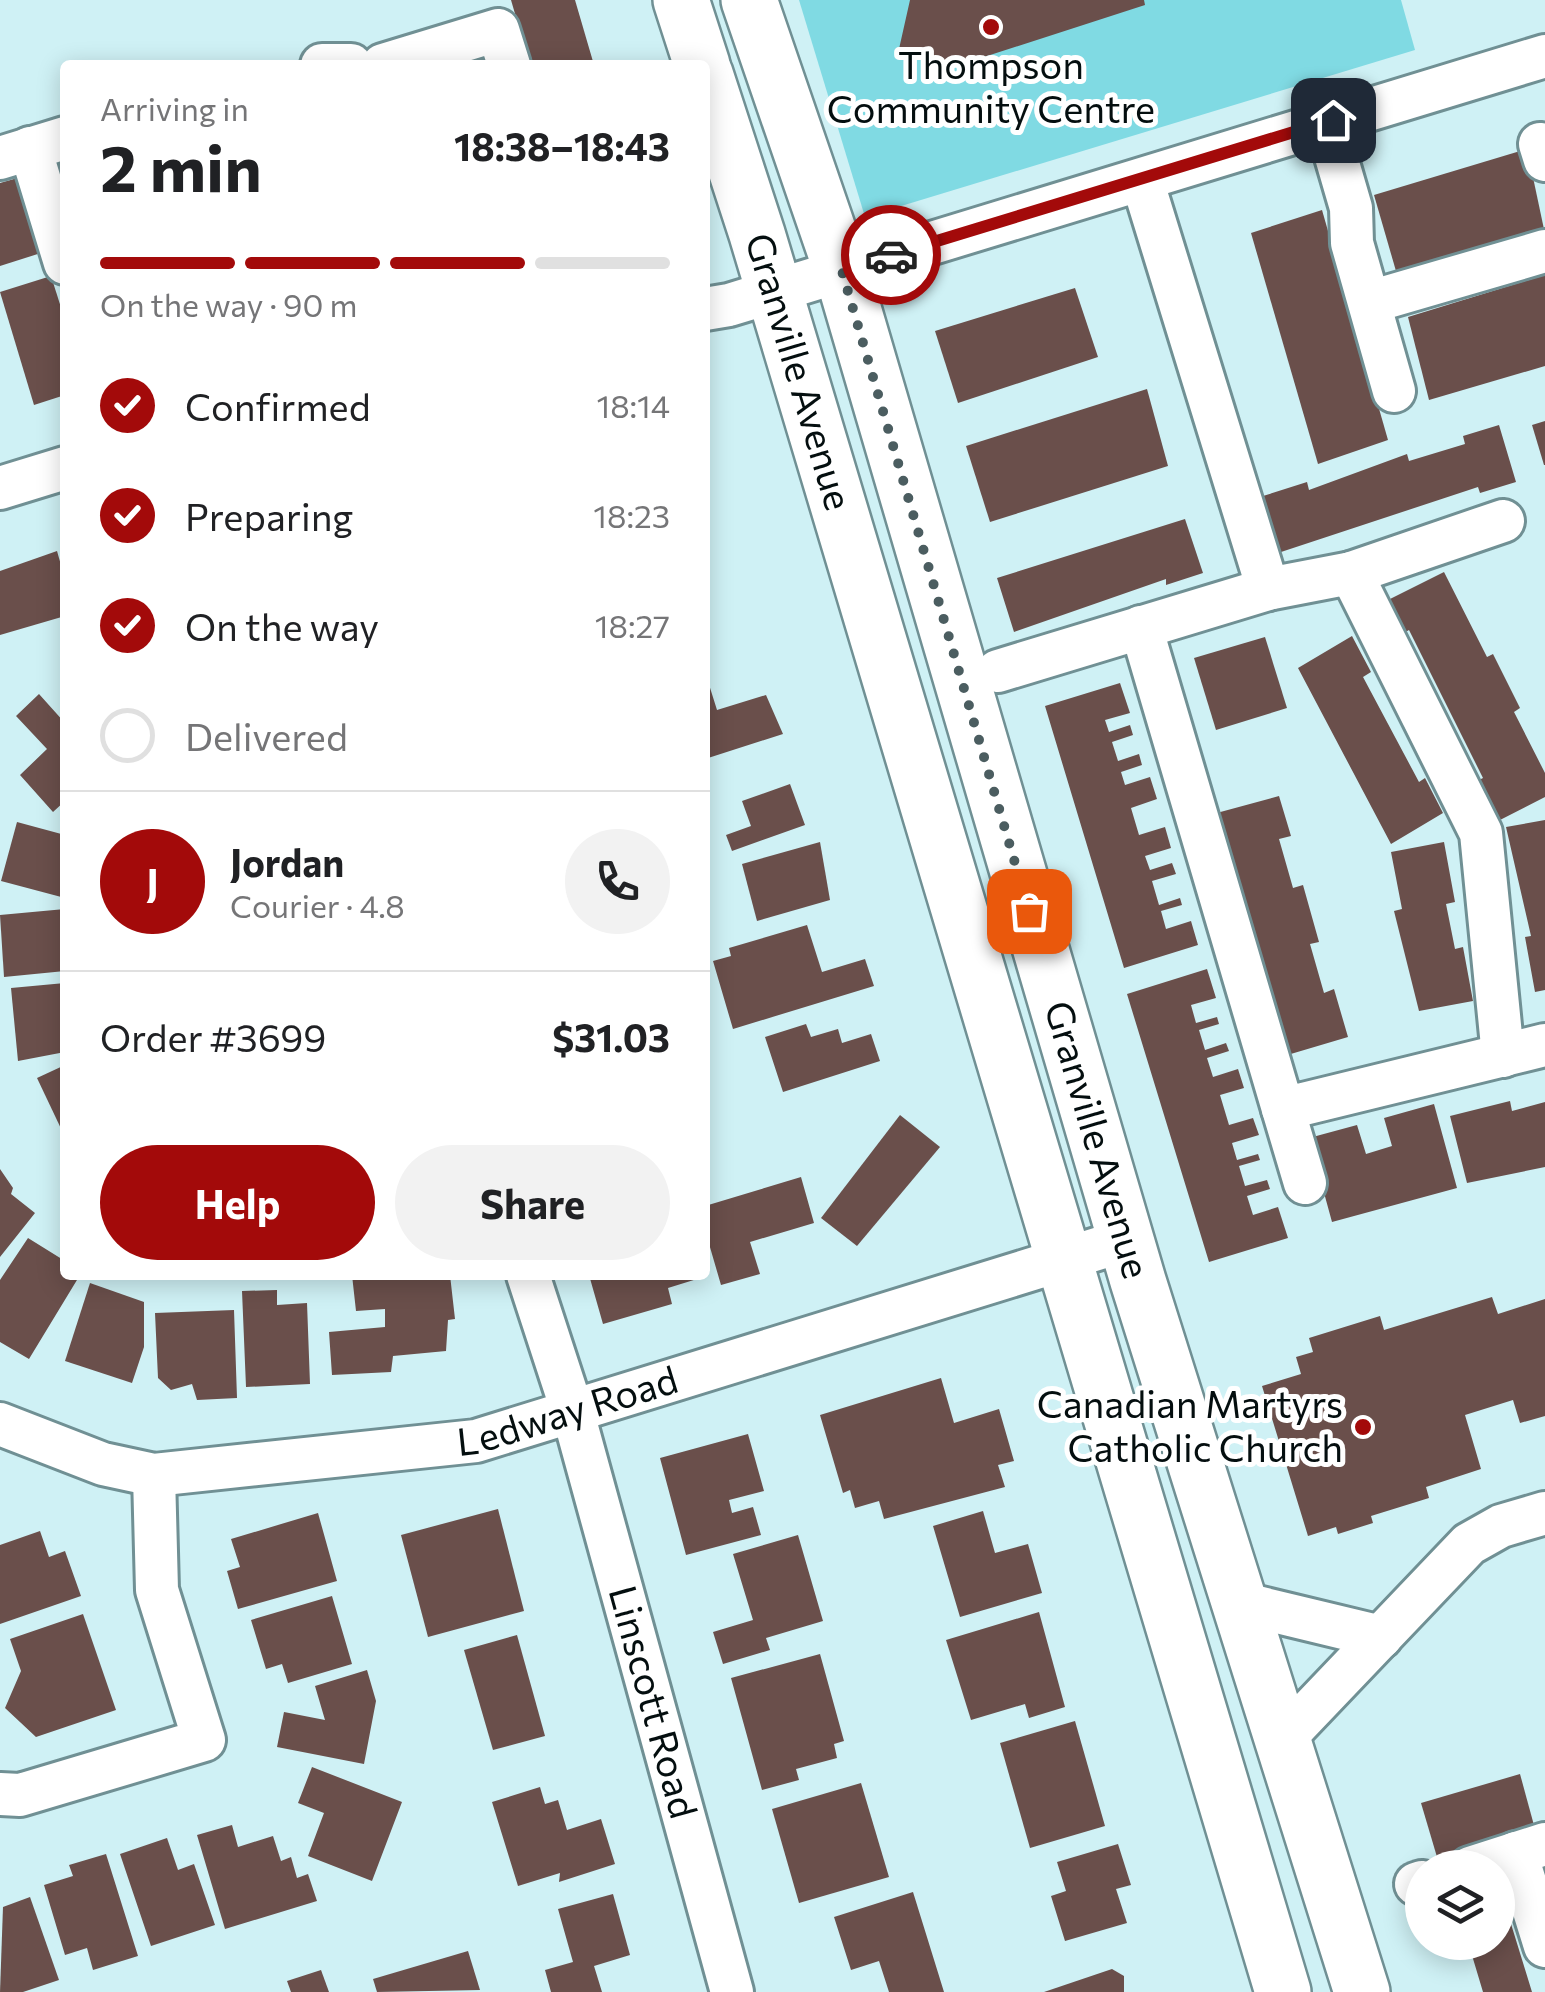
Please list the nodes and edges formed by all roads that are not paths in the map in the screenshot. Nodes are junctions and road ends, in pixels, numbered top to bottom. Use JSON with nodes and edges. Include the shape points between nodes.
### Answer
{"nodes":[{"id":1,"x":681,"y":0,"type":"edge"},
{"id":2,"x":749,"y":0,"type":"edge"},
{"id":3,"x":1545,"y":56,"type":"edge"},
{"id":4,"x":400,"y":60,"type":"edge"},
{"id":5,"x":507,"y":60,"type":"edge"},
{"id":6,"x":700,"y":60,"type":"edge"},
{"id":7,"x":710,"y":90,"type":"edge"},
{"id":8,"x":1326,"y":122,"type":"junction"},
{"id":9,"x":32,"y":148,"type":"edge"},
{"id":10,"x":1142,"y":180,"type":"junction"},
{"id":11,"x":60,"y":246,"type":"edge"},
{"id":12,"x":1545,"y":251,"type":"edge"},
{"id":13,"x":842,"y":271,"type":"junction"},
{"id":14,"x":774,"y":292,"type":"junction"},
{"id":15,"x":1370,"y":302,"type":"junction"},
{"id":16,"x":710,"y":307,"type":"edge"},
{"id":17,"x":1394,"y":391,"type":"dead end"},
{"id":18,"x":60,"y":470,"type":"edge"},
{"id":19,"x":0,"y":488,"type":"edge"},
{"id":20,"x":1503,"y":522,"type":"dead end"},
{"id":21,"x":1351,"y":573,"type":"junction"},
{"id":22,"x":1268,"y":589,"type":"junction"},
{"id":23,"x":1141,"y":627,"type":"junction"},
{"id":24,"x":998,"y":670,"type":"dead end"},
{"id":25,"x":1545,"y":1045,"type":"edge"},
{"id":26,"x":1503,"y":1056,"type":"junction"},
{"id":27,"x":1283,"y":1109,"type":"junction"},
{"id":28,"x":1306,"y":1183,"type":"dead end"},
{"id":29,"x":1126,"y":1240,"type":"junction"},
{"id":30,"x":1062,"y":1260,"type":"junction"},
{"id":31,"x":530,"y":1280,"type":"edge"},
{"id":32,"x":573,"y":1412,"type":"junction"},
{"id":33,"x":0,"y":1424,"type":"edge"},
{"id":34,"x":154,"y":1475,"type":"junction"},
{"id":35,"x":1545,"y":1513,"type":"edge"},
{"id":36,"x":1240,"y":1603,"type":"junction"},
{"id":37,"x":1370,"y":1647,"type":"junction"},
{"id":38,"x":1284,"y":1738,"type":"junction"},
{"id":39,"x":0,"y":1794,"type":"edge"},
{"id":40,"x":1530,"y":1849,"type":"edge"},
{"id":41,"x":1545,"y":1946,"type":"edge"},
{"id":42,"x":732,"y":1992,"type":"edge"},
{"id":43,"x":1283,"y":1992,"type":"edge"},
{"id":44,"x":1362,"y":1992,"type":"edge"}],
"edges":[{"from":1,"to":6,"type":"main road"},
{"from":2,"to":13,"type":"main road","name":"Granville Avenue"},
{"from":3,"to":8,"type":"street"},
{"from":4,"to":5,"type":"street","via":[[498,30]]},
{"from":7,"to":14,"type":"main road","name":"Granville Avenue"},
{"from":8,"to":10,"type":"street"},
{"from":8,"to":15,"type":"street"},
{"from":9,"to":11,"type":"street"},
{"from":10,"to":13,"type":"street"},
{"from":10,"to":22,"type":"street"},
{"from":12,"to":15,"type":"street"},
{"from":13,"to":14,"type":"street"},
{"from":13,"to":29,"type":"main road","name":"Granville Avenue"},
{"from":14,"to":16,"type":"street"},
{"from":14,"to":30,"type":"main road","name":"Granville Avenue"},
{"from":15,"to":17,"type":"street"},
{"from":18,"to":19,"type":"street"},
{"from":20,"to":21,"type":"street"},
{"from":21,"to":22,"type":"street"},
{"from":21,"to":26,"type":"street","via":[[1482,833]]},
{"from":22,"to":23,"type":"street"},
{"from":23,"to":24,"type":"street"},
{"from":23,"to":27,"type":"street"},
{"from":25,"to":26,"type":"street"},
{"from":26,"to":27,"type":"street"},
{"from":27,"to":28,"type":"street"},
{"from":29,"to":30,"type":"street","name":"Ledway Road"},
{"from":29,"to":36,"type":"main road","name":"Granville Avenue"},
{"from":30,"to":32,"type":"street","name":"Ledway Road"},
{"from":30,"to":43,"type":"main road","name":"Granville Avenue"},
{"from":31,"to":32,"type":"street","name":"Linscott Road"},
{"from":32,"to":34,"type":"street","name":"Ledway Road","via":[[476,1441]]},
{"from":32,"to":42,"type":"street","name":"Linscott Road"},
{"from":33,"to":34,"type":"street","name":"Ledway Road","via":[[103,1464]]},
{"from":34,"to":39,"type":"street","via":[[157,1590],[204,1740],[20,1795]]},
{"from":35,"to":37,"type":"street","via":[[1469,1544]]},
{"from":36,"to":37,"type":"street"},
{"from":36,"to":38,"type":"main road","name":"Granville Avenue"},
{"from":37,"to":38,"type":"street"},
{"from":38,"to":44,"type":"main road","name":"Granville Avenue"},
{"from":40,"to":41,"type":"street"}]}
